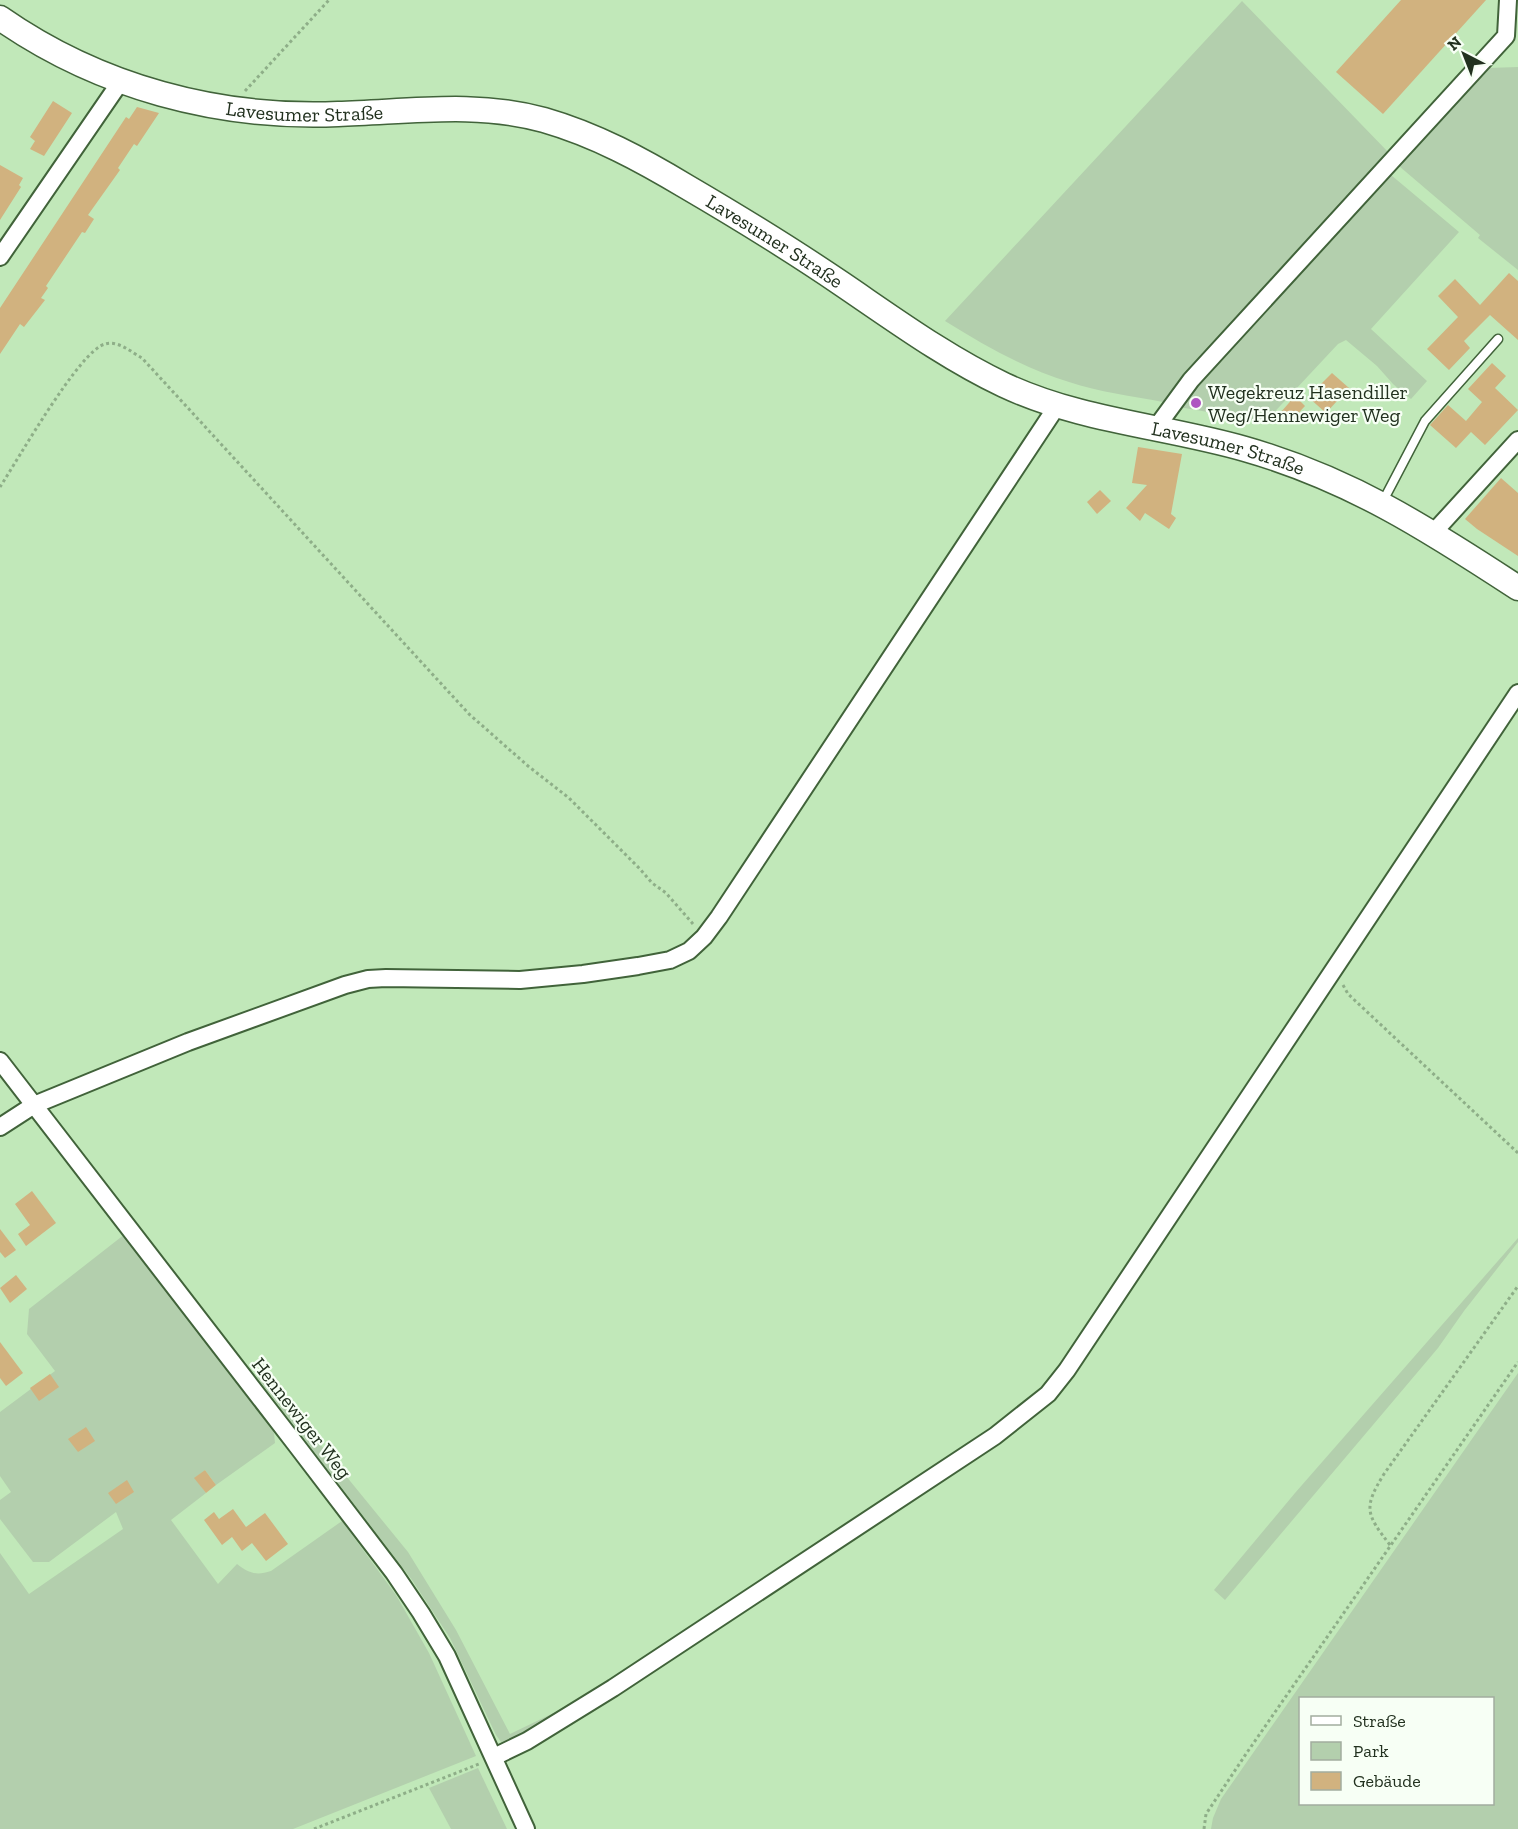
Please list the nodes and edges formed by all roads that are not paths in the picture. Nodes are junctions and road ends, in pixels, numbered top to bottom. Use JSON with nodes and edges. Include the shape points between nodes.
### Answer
{"nodes":[{"id":1,"x":1508,"y":0,"type":"edge"},
{"id":2,"x":0,"y":18,"type":"edge"},
{"id":3,"x":1512,"y":41,"type":"edge"},
{"id":4,"x":121,"y":81,"type":"junction"},
{"id":5,"x":0,"y":256,"type":"edge"},
{"id":6,"x":1498,"y":339,"type":"dead end"},
{"id":7,"x":1057,"y":406,"type":"junction"},
{"id":8,"x":1155,"y":429,"type":"junction"},
{"id":9,"x":1518,"y":440,"type":"edge"},
{"id":10,"x":1382,"y":504,"type":"junction"},
{"id":11,"x":1433,"y":533,"type":"junction"},
{"id":12,"x":1518,"y":588,"type":"edge"},
{"id":13,"x":1518,"y":693,"type":"edge"},
{"id":14,"x":0,"y":1061,"type":"edge"},
{"id":15,"x":34,"y":1105,"type":"junction"},
{"id":16,"x":0,"y":1126,"type":"edge"},
{"id":17,"x":494,"y":1757,"type":"junction"},
{"id":18,"x":526,"y":1829,"type":"edge"}],
"edges":[{"from":1,"to":3,"type":"street"},
{"from":2,"to":4,"type":"street","name":"Lavesumer Straße","via":[[48,48]]},
{"from":3,"to":8,"type":"street","via":[[1191,380]]},
{"from":4,"to":5,"type":"street"},
{"from":4,"to":7,"type":"street","name":"Lavesumer Straße","via":[[186,101],[238,110],[311,115],[482,109],[511,112],[585,134],[647,163],[732,213],[939,350],[1007,387]]},
{"from":6,"to":10,"type":"lane","via":[[1425,421]]},
{"from":7,"to":8,"type":"street","name":"Lavesumer Straße"},
{"from":7,"to":15,"type":"street","via":[[704,937],[689,951],[670,960],[520,980],[368,979],[188,1042]]},
{"from":8,"to":10,"type":"street","name":"Lavesumer Straße","via":[[1285,462]]},
{"from":9,"to":11,"type":"street"},
{"from":10,"to":11,"type":"street","name":"Lavesumer Straße"},
{"from":11,"to":12,"type":"street","name":"Lavesumer Straße"},
{"from":13,"to":17,"type":"street","via":[[1048,1394],[995,1436],[623,1682]]},
{"from":14,"to":15,"type":"street","name":"Hennewiger Weg"},
{"from":15,"to":16,"type":"street"},
{"from":15,"to":17,"type":"street","name":"Hennewiger Weg","via":[[394,1573],[447,1656]]},
{"from":17,"to":18,"type":"street","name":"Hennewiger Weg"}]}
